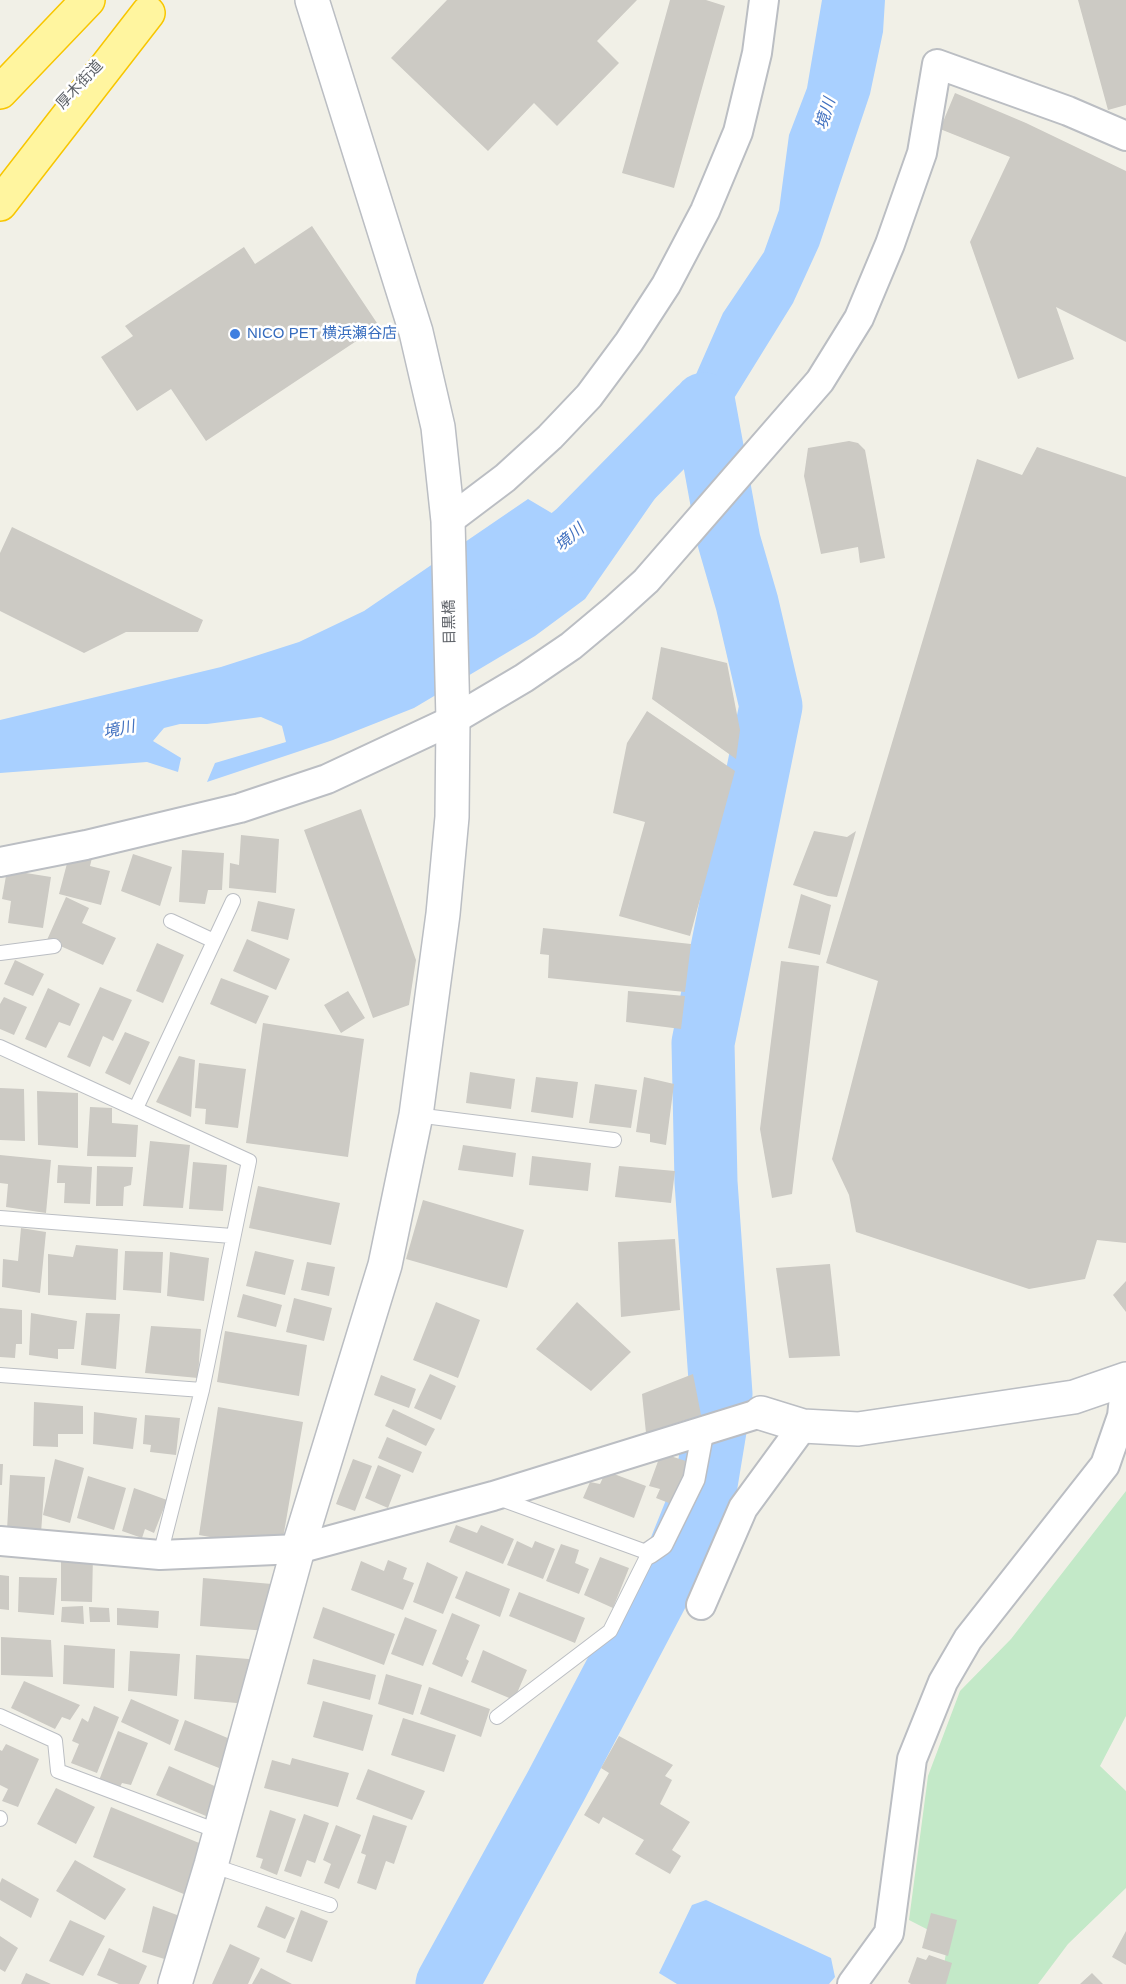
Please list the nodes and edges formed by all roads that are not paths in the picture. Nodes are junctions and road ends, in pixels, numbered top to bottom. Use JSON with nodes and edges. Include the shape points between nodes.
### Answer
{"nodes":[{"id":1,"x":86,"y":0,"type":"edge"},
{"id":2,"x":312,"y":0,"type":"edge"},
{"id":3,"x":764,"y":0,"type":"edge"},
{"id":4,"x":154,"y":7,"type":"edge"},
{"id":5,"x":0,"y":73,"type":"edge"},
{"id":6,"x":0,"y":92,"type":"edge"},
{"id":7,"x":1126,"y":136,"type":"edge"},
{"id":8,"x":0,"y":170,"type":"edge"},
{"id":9,"x":0,"y":204,"type":"edge"},
{"id":10,"x":448,"y":528,"type":"junction"},
{"id":11,"x":452,"y":715,"type":"junction"},
{"id":12,"x":0,"y":862,"type":"edge"},
{"id":13,"x":233,"y":901,"type":"dead end"},
{"id":14,"x":171,"y":921,"type":"dead end"},
{"id":15,"x":214,"y":941,"type":"junction"},
{"id":16,"x":54,"y":946,"type":"dead end"},
{"id":17,"x":0,"y":953,"type":"edge"},
{"id":18,"x":0,"y":1047,"type":"edge"},
{"id":19,"x":136,"y":1108,"type":"junction"},
{"id":20,"x":416,"y":1115,"type":"junction"},
{"id":21,"x":614,"y":1140,"type":"dead end"},
{"id":22,"x":0,"y":1218,"type":"edge"},
{"id":23,"x":232,"y":1236,"type":"junction"},
{"id":24,"x":0,"y":1375,"type":"edge"},
{"id":25,"x":1126,"y":1379,"type":"edge"},
{"id":26,"x":202,"y":1390,"type":"junction"},
{"id":27,"x":761,"y":1413,"type":"joint"},
{"id":28,"x":803,"y":1426,"type":"junction"},
{"id":29,"x":702,"y":1431,"type":"junction"},
{"id":30,"x":493,"y":1496,"type":"junction"},
{"id":31,"x":0,"y":1541,"type":"edge"},
{"id":32,"x":298,"y":1549,"type":"junction"},
{"id":33,"x":650,"y":1553,"type":"junction"},
{"id":34,"x":160,"y":1555,"type":"junction"},
{"id":35,"x":701,"y":1605,"type":"dead end"},
{"id":36,"x":0,"y":1716,"type":"edge"},
{"id":37,"x":497,"y":1717,"type":"dead end"},
{"id":38,"x":220,"y":1832,"type":"junction"},
{"id":39,"x":211,"y":1865,"type":"junction"},
{"id":40,"x":330,"y":1905,"type":"dead end"},
{"id":41,"x":175,"y":1984,"type":"edge"},
{"id":42,"x":852,"y":1984,"type":"edge"}],
"edges":[{"from":1,"to":5,"type":"highway"},
{"from":1,"to":6,"type":"highway"},
{"from":2,"to":10,"type":"street","name":"目黒橋","via":[[416,332],[438,427]]},
{"from":3,"to":10,"type":"street","via":[[757,53],[738,132],[705,211],[666,285],[589,396],[550,437]]},
{"from":4,"to":8,"type":"highway","name":"厚木街道"},
{"from":4,"to":9,"type":"highway"},
{"from":7,"to":11,"type":"street","via":[[937,64],[922,153],[890,244],[858,318],[820,381],[646,581],[571,646],[524,678]]},
{"from":10,"to":11,"type":"street","name":"目黒橋"},
{"from":11,"to":12,"type":"street","via":[[327,779],[240,808]]},
{"from":11,"to":20,"type":"street","name":"目黒橋","via":[[452,817]]},
{"from":13,"to":15,"type":"lane"},
{"from":14,"to":15,"type":"lane"},
{"from":15,"to":19,"type":"lane"},
{"from":16,"to":17,"type":"lane"},
{"from":18,"to":19,"type":"lane"},
{"from":19,"to":23,"type":"lane","via":[[249,1161]]},
{"from":20,"to":21,"type":"lane"},
{"from":20,"to":32,"type":"street","name":"目黒橋","via":[[386,1265]]},
{"from":22,"to":23,"type":"lane"},
{"from":23,"to":26,"type":"lane"},
{"from":24,"to":26,"type":"lane"},
{"from":25,"to":28,"type":"street","via":[[1074,1397],[858,1430]]},
{"from":25,"to":42,"type":"street","via":[[1122,1416],[1105,1465],[968,1639],[943,1682],[912,1759],[889,1933]]},
{"from":26,"to":34,"type":"lane"},
{"from":27,"to":28,"type":"street"},
{"from":27,"to":29,"type":"street"},
{"from":28,"to":35,"type":"street","via":[[744,1508]]},
{"from":29,"to":30,"type":"street"},
{"from":29,"to":33,"type":"street","via":[[694,1479],[662,1544]]},
{"from":30,"to":32,"type":"street"},
{"from":30,"to":33,"type":"lane"},
{"from":31,"to":34,"type":"street"},
{"from":32,"to":34,"type":"street"},
{"from":32,"to":38,"type":"street","name":"目黒橋"},
{"from":33,"to":37,"type":"lane","via":[[610,1630]]},
{"from":36,"to":38,"type":"lane","via":[[55,1741],[58,1771]]},
{"from":38,"to":39,"type":"street","name":"目黒橋"},
{"from":39,"to":40,"type":"lane"},
{"from":39,"to":41,"type":"street","name":"目黒橋"}]}
